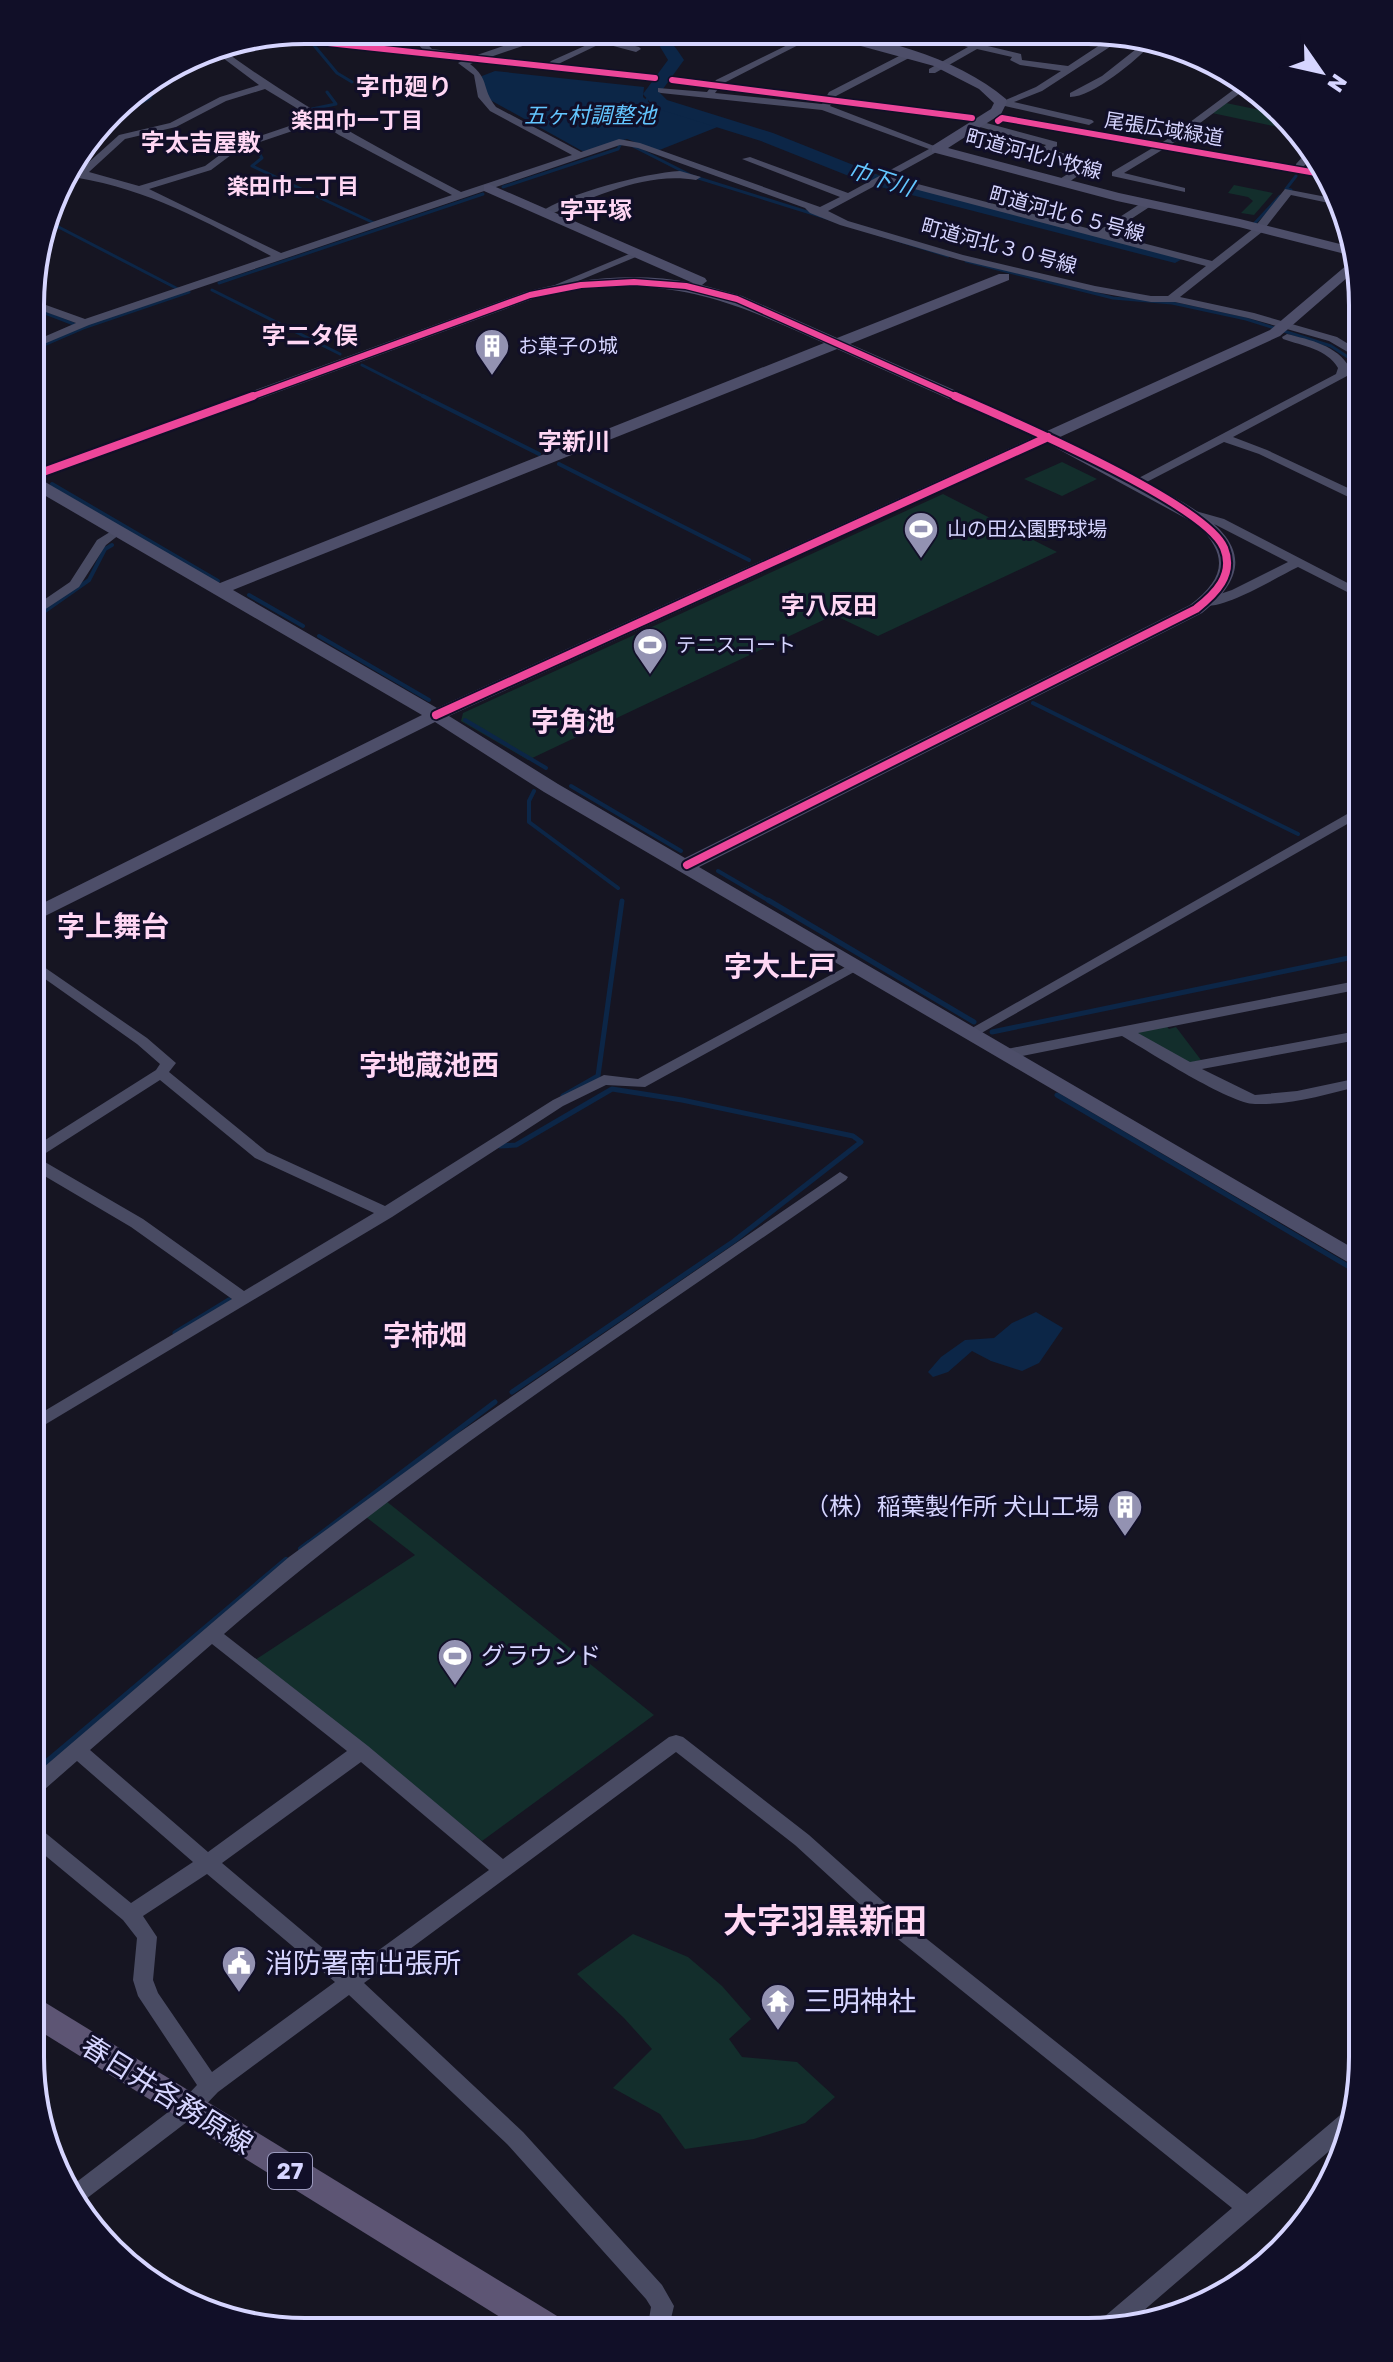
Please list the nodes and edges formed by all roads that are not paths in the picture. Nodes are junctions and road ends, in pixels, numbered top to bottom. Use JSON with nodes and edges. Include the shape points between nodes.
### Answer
{"nodes":[{"id":1,"x":422,"y":44,"type":"edge"},
{"id":2,"x":522,"y":44,"type":"edge"},
{"id":3,"x":596,"y":44,"type":"edge"},
{"id":4,"x":600,"y":44,"type":"edge"},
{"id":5,"x":614,"y":44,"type":"edge"},
{"id":6,"x":793,"y":44,"type":"edge"},
{"id":7,"x":862,"y":44,"type":"edge"},
{"id":8,"x":963,"y":44,"type":"edge"},
{"id":9,"x":1106,"y":45,"type":"edge"},
{"id":10,"x":974,"y":47,"type":"junction"},
{"id":11,"x":636,"y":49,"type":"dead end"},
{"id":12,"x":1145,"y":51,"type":"edge"},
{"id":13,"x":226,"y":56,"type":"edge"},
{"id":14,"x":906,"y":56,"type":"junction"},
{"id":15,"x":487,"y":57,"type":"junction"},
{"id":16,"x":936,"y":68,"type":"junction"},
{"id":17,"x":1067,"y":69,"type":"junction"},
{"id":18,"x":266,"y":86,"type":"junction"},
{"id":19,"x":661,"y":90,"type":"dead end"},
{"id":20,"x":711,"y":91,"type":"dead end"},
{"id":21,"x":1237,"y":91,"type":"edge"},
{"id":22,"x":1073,"y":95,"type":"dead end"},
{"id":23,"x":1004,"y":104,"type":"junction"},
{"id":24,"x":825,"y":105,"type":"junction"},
{"id":25,"x":319,"y":119,"type":"junction"},
{"id":26,"x":1089,"y":122,"type":"dead end"},
{"id":27,"x":979,"y":124,"type":"junction"},
{"id":28,"x":937,"y":149,"type":"junction"},
{"id":29,"x":582,"y":156,"type":"junction"},
{"id":30,"x":747,"y":159,"type":"dead end"},
{"id":31,"x":1304,"y":160,"type":"edge"},
{"id":32,"x":1299,"y":166,"type":"dead end"},
{"id":33,"x":83,"y":172,"type":"joint"},
{"id":34,"x":878,"y":180,"type":"junction"},
{"id":35,"x":1145,"y":181,"type":"junction"},
{"id":36,"x":1062,"y":182,"type":"junction"},
{"id":37,"x":489,"y":188,"type":"junction"},
{"id":38,"x":1288,"y":188,"type":"dead end"},
{"id":39,"x":139,"y":189,"type":"junction"},
{"id":40,"x":1181,"y":190,"type":"dead end"},
{"id":41,"x":848,"y":196,"type":"junction"},
{"id":42,"x":462,"y":197,"type":"junction"},
{"id":43,"x":1117,"y":197,"type":"junction"},
{"id":44,"x":1325,"y":197,"type":"edge"},
{"id":45,"x":1325,"y":198,"type":"edge"},
{"id":46,"x":1147,"y":204,"type":"junction"},
{"id":47,"x":819,"y":212,"type":"junction"},
{"id":48,"x":544,"y":213,"type":"junction"},
{"id":49,"x":1259,"y":228,"type":"junction"},
{"id":50,"x":1099,"y":235,"type":"junction"},
{"id":51,"x":1343,"y":249,"type":"edge"},
{"id":52,"x":638,"y":254,"type":"junction"},
{"id":53,"x":282,"y":258,"type":"junction"},
{"id":54,"x":1211,"y":264,"type":"junction"},
{"id":55,"x":1347,"y":270,"type":"edge"},
{"id":56,"x":1004,"y":277,"type":"dead end"},
{"id":57,"x":543,"y":292,"type":"junction"},
{"id":58,"x":728,"y":296,"type":"junction"},
{"id":59,"x":1167,"y":299,"type":"junction"},
{"id":60,"x":44,"y":308,"type":"edge"},
{"id":61,"x":85,"y":323,"type":"junction"},
{"id":62,"x":1280,"y":330,"type":"junction"},
{"id":63,"x":44,"y":341,"type":"edge"},
{"id":64,"x":840,"y":343,"type":"junction"},
{"id":65,"x":1349,"y":349,"type":"edge"},
{"id":66,"x":1048,"y":437,"type":"junction"},
{"id":67,"x":1224,"y":438,"type":"junction"},
{"id":68,"x":44,"y":475,"type":"edge"},
{"id":69,"x":1137,"y":483,"type":"junction"},
{"id":70,"x":44,"y":486,"type":"edge"},
{"id":71,"x":1349,"y":493,"type":"edge"},
{"id":72,"x":1192,"y":514,"type":"junction"},
{"id":73,"x":118,"y":531,"type":"junction"},
{"id":74,"x":1298,"y":562,"type":"junction"},
{"id":75,"x":220,"y":589,"type":"junction"},
{"id":76,"x":1349,"y":589,"type":"edge"},
{"id":77,"x":1206,"y":603,"type":"junction"},
{"id":78,"x":44,"y":606,"type":"edge"},
{"id":79,"x":436,"y":715,"type":"junction"},
{"id":80,"x":1349,"y":817,"type":"edge"},
{"id":81,"x":687,"y":865,"type":"junction"},
{"id":82,"x":44,"y":911,"type":"edge"},
{"id":83,"x":858,"y":966,"type":"junction"},
{"id":84,"x":44,"y":971,"type":"edge"},
{"id":85,"x":1349,"y":988,"type":"edge"},
{"id":86,"x":1124,"y":1031,"type":"junction"},
{"id":87,"x":973,"y":1032,"type":"junction"},
{"id":88,"x":1349,"y":1037,"type":"edge"},
{"id":89,"x":1007,"y":1054,"type":"junction"},
{"id":90,"x":1188,"y":1067,"type":"junction"},
{"id":91,"x":161,"y":1073,"type":"junction"},
{"id":92,"x":1349,"y":1084,"type":"edge"},
{"id":93,"x":44,"y":1150,"type":"edge"},
{"id":94,"x":44,"y":1166,"type":"edge"},
{"id":95,"x":840,"y":1177,"type":"dead end"},
{"id":96,"x":386,"y":1213,"type":"junction"},
{"id":97,"x":1348,"y":1255,"type":"edge"},
{"id":98,"x":242,"y":1298,"type":"junction"},
{"id":99,"x":44,"y":1419,"type":"edge"},
{"id":100,"x":212,"y":1634,"type":"junction"},
{"id":101,"x":78,"y":1749,"type":"junction"},
{"id":102,"x":361,"y":1751,"type":"junction"},
{"id":103,"x":44,"y":1779,"type":"edge"},
{"id":104,"x":44,"y":1843,"type":"edge"},
{"id":105,"x":209,"y":1862,"type":"junction"},
{"id":106,"x":504,"y":1871,"type":"junction"},
{"id":107,"x":130,"y":1914,"type":"junction"},
{"id":108,"x":350,"y":1983,"type":"junction"},
{"id":109,"x":44,"y":2016,"type":"edge"},
{"id":110,"x":199,"y":2097,"type":"junction"},
{"id":111,"x":1339,"y":2129,"type":"edge"},
{"id":112,"x":81,"y":2191,"type":"edge"},
{"id":113,"x":1247,"y":2207,"type":"junction"},
{"id":114,"x":1122,"y":2315,"type":"edge"},
{"id":115,"x":532,"y":2318,"type":"edge"},
{"id":116,"x":661,"y":2318,"type":"edge"}],
"edges":[{"from":1,"to":15,"type":"street","via":[[429,51]]},
{"from":2,"to":15,"type":"street"},
{"from":3,"to":4,"type":"street","via":[[555,64]]},
{"from":5,"to":11,"type":"street"},
{"from":6,"to":20,"type":"street"},
{"from":7,"to":14,"type":"street","name":"町道河北小牧線"},
{"from":8,"to":10,"type":"street"},
{"from":9,"to":17,"type":"street"},
{"from":10,"to":16,"type":"street"},
{"from":10,"to":17,"type":"street","via":[[1018,56],[1017,62]]},
{"from":12,"to":22,"type":"street"},
{"from":13,"to":18,"type":"street"},
{"from":14,"to":16,"type":"street","name":"町道河北小牧線"},
{"from":14,"to":24,"type":"street","via":[[832,94]]},
{"from":15,"to":29,"type":"street","via":[[463,63],[478,74],[483,97],[493,109]]},
{"from":16,"to":23,"type":"street","name":"町道河北小牧線","via":[[987,89]]},
{"from":17,"to":23,"type":"street"},
{"from":18,"to":25,"type":"street"},
{"from":18,"to":33,"type":"street","via":[[223,99],[173,125],[122,137]]},
{"from":19,"to":24,"type":"street"},
{"from":21,"to":35,"type":"street","via":[[1115,174]]},
{"from":23,"to":26,"type":"street"},
{"from":23,"to":27,"type":"street","name":"町道河北小牧線"},
{"from":24,"to":28,"type":"street"},
{"from":25,"to":39,"type":"street","via":[[236,147],[208,168]]},
{"from":25,"to":42,"type":"street"},
{"from":27,"to":28,"type":"street","name":"町道河北小牧線"},
{"from":27,"to":36,"type":"street","via":[[1054,144],[1044,151],[1092,163]]},
{"from":28,"to":34,"type":"street"},
{"from":28,"to":36,"type":"street","name":"町道河北小牧線"},
{"from":29,"to":37,"type":"street"},
{"from":29,"to":47,"type":"street","name":"町道河北３０号線","via":[[619,142],[631,144]]},
{"from":30,"to":41,"type":"street"},
{"from":31,"to":32,"type":"street"},
{"from":33,"to":39,"type":"street"},
{"from":34,"to":41,"type":"street"},
{"from":34,"to":50,"type":"street"},
{"from":34,"to":59,"type":"street","name":"町道河北６５号線","via":[[1202,267]]},
{"from":35,"to":40,"type":"street"},
{"from":35,"to":43,"type":"street"},
{"from":36,"to":43,"type":"street","name":"町道河北小牧線"},
{"from":37,"to":42,"type":"street"},
{"from":37,"to":48,"type":"street"},
{"from":38,"to":44,"type":"street"},
{"from":39,"to":53,"type":"street"},
{"from":41,"to":47,"type":"street"},
{"from":42,"to":53,"type":"street"},
{"from":43,"to":46,"type":"street","name":"町道河北小牧線"},
{"from":45,"to":49,"type":"street","via":[[1289,191]]},
{"from":46,"to":49,"type":"street","name":"町道河北小牧線"},
{"from":46,"to":50,"type":"street"},
{"from":47,"to":48,"type":"street","via":[[673,172]]},
{"from":47,"to":59,"type":"street","name":"町道河北３０号線","via":[[987,264]]},
{"from":48,"to":52,"type":"street"},
{"from":49,"to":51,"type":"street","name":"町道河北小牧線"},
{"from":49,"to":54,"type":"street"},
{"from":50,"to":54,"type":"street"},
{"from":52,"to":57,"type":"street"},
{"from":52,"to":58,"type":"street"},
{"from":53,"to":61,"type":"street"},
{"from":54,"to":59,"type":"street"},
{"from":55,"to":62,"type":"street"},
{"from":56,"to":64,"type":"street"},
{"from":57,"to":58,"type":"street","via":[[648,282]]},
{"from":57,"to":68,"type":"street"},
{"from":58,"to":64,"type":"street"},
{"from":59,"to":62,"type":"street","name":"町道河北３０号線","via":[[1228,310]]},
{"from":60,"to":61,"type":"street"},
{"from":61,"to":63,"type":"street"},
{"from":62,"to":65,"type":"street","name":"町道河北３０号線","via":[[1333,339]]},
{"from":62,"to":66,"type":"street"},
{"from":62,"to":67,"type":"street","via":[[1341,360],[1341,376]]},
{"from":64,"to":66,"type":"street"},
{"from":64,"to":75,"type":"street"},
{"from":66,"to":69,"type":"street"},
{"from":66,"to":79,"type":"street"},
{"from":67,"to":69,"type":"street"},
{"from":67,"to":71,"type":"street"},
{"from":69,"to":72,"type":"street"},
{"from":70,"to":73,"type":"street"},
{"from":72,"to":74,"type":"street","via":[[1220,522]]},
{"from":72,"to":77,"type":"street","via":[[1216,533],[1228,557],[1224,582]]},
{"from":73,"to":75,"type":"street"},
{"from":73,"to":78,"type":"street","via":[[101,543],[75,584]]},
{"from":74,"to":76,"type":"street"},
{"from":74,"to":77,"type":"street"},
{"from":75,"to":79,"type":"street"},
{"from":77,"to":81,"type":"street"},
{"from":79,"to":81,"type":"street"},
{"from":79,"to":82,"type":"street"},
{"from":80,"to":87,"type":"street"},
{"from":81,"to":83,"type":"street"},
{"from":83,"to":87,"type":"street"},
{"from":83,"to":96,"type":"street","via":[[640,1084],[604,1080],[588,1087]]},
{"from":84,"to":91,"type":"street","via":[[168,1063]]},
{"from":85,"to":86,"type":"street"},
{"from":86,"to":89,"type":"street"},
{"from":86,"to":90,"type":"street"},
{"from":87,"to":89,"type":"street"},
{"from":88,"to":90,"type":"street"},
{"from":89,"to":97,"type":"street"},
{"from":90,"to":92,"type":"street","via":[[1253,1100]]},
{"from":91,"to":93,"type":"street"},
{"from":91,"to":96,"type":"street","via":[[261,1155]]},
{"from":94,"to":98,"type":"street","via":[[137,1223]]},
{"from":95,"to":100,"type":"street","via":[[463,1438],[295,1562]]},
{"from":96,"to":98,"type":"street"},
{"from":98,"to":99,"type":"street"},
{"from":100,"to":101,"type":"street"},
{"from":100,"to":102,"type":"street"},
{"from":101,"to":103,"type":"street"},
{"from":101,"to":105,"type":"street"},
{"from":102,"to":105,"type":"street"},
{"from":102,"to":106,"type":"street"},
{"from":104,"to":107,"type":"street"},
{"from":105,"to":107,"type":"street"},
{"from":105,"to":108,"type":"street"},
{"from":106,"to":108,"type":"street"},
{"from":106,"to":113,"type":"street","via":[[676,1742]]},
{"from":107,"to":110,"type":"street","via":[[147,1937],[143,1980],[148,1996]]},
{"from":108,"to":110,"type":"street"},
{"from":108,"to":116,"type":"street","via":[[515,2138],[654,2292],[663,2306]]},
{"from":109,"to":110,"type":"main road","name":"春日井各務原線","number":"27"},
{"from":110,"to":112,"type":"street"},
{"from":110,"to":115,"type":"main road","name":"春日井各務原線","number":"27"},
{"from":111,"to":113,"type":"street"},
{"from":113,"to":114,"type":"street"}]}
